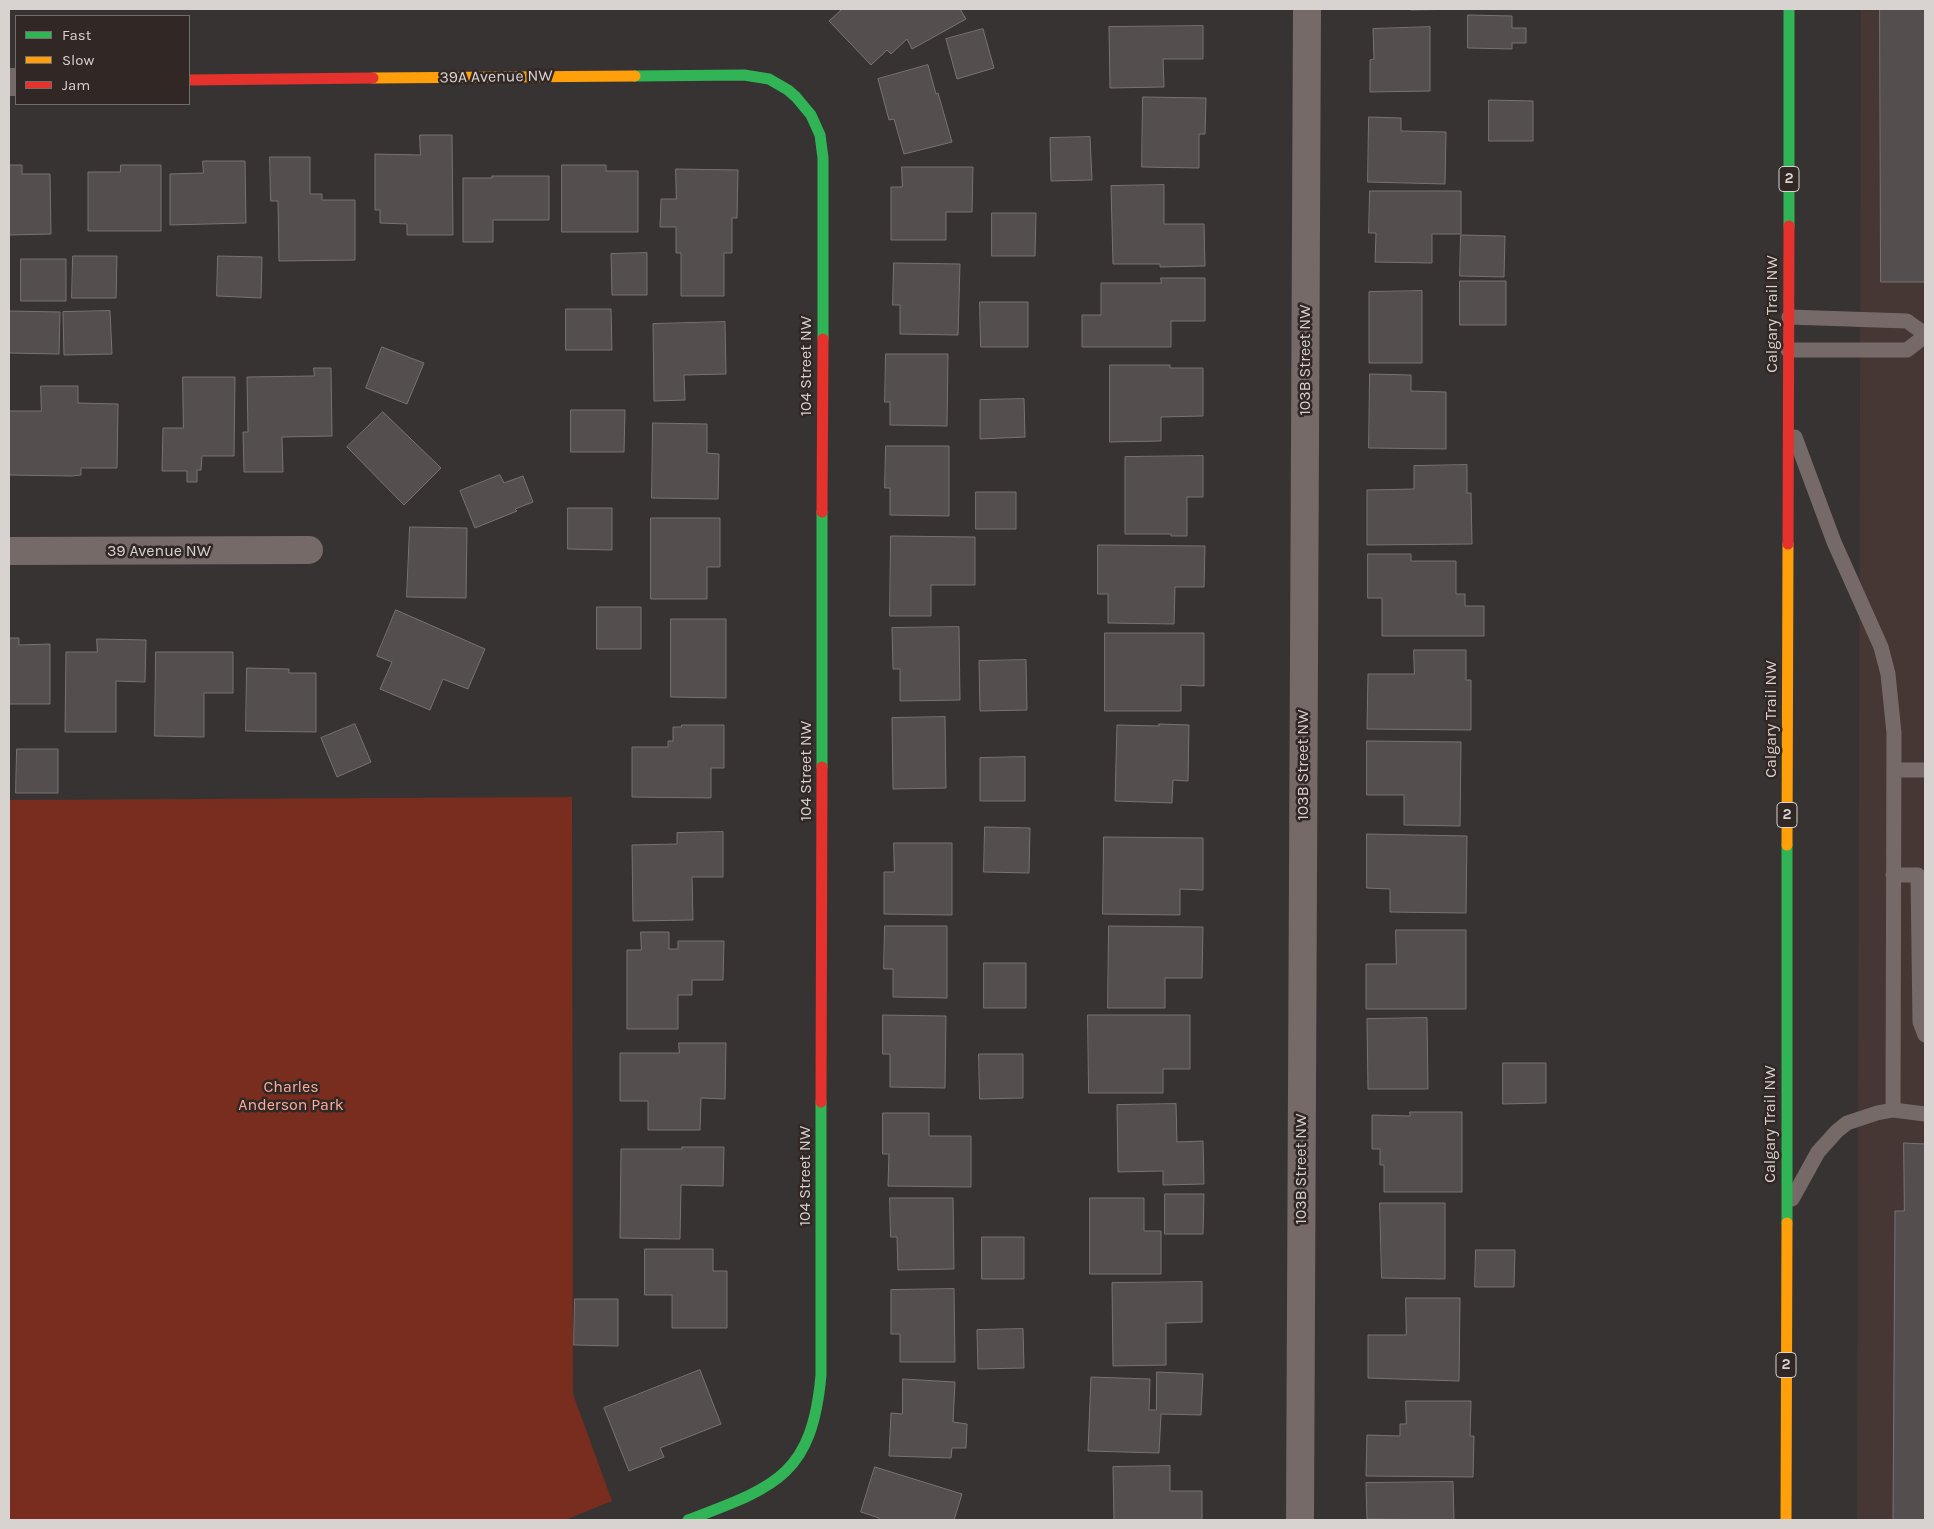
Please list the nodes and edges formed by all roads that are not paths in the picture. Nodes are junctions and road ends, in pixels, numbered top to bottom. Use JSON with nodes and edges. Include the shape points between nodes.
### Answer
{"nodes":[{"id":1,"x":1307,"y":9,"type":"edge"},
{"id":2,"x":1789,"y":9,"type":"edge"},
{"id":3,"x":190,"y":80,"type":"edge"},
{"id":4,"x":798,"y":98,"type":"joint"},
{"id":5,"x":1789,"y":317,"type":"junction"},
{"id":6,"x":1925,"y":335,"type":"edge"},
{"id":7,"x":1788,"y":350,"type":"junction"},
{"id":8,"x":1788,"y":420,"type":"junction"},
{"id":9,"x":309,"y":550,"type":"dead end"},
{"id":10,"x":9,"y":551,"type":"edge"},
{"id":11,"x":1894,"y":770,"type":"junction"},
{"id":12,"x":1925,"y":770,"type":"edge"},
{"id":13,"x":1893,"y":874,"type":"junction"},
{"id":14,"x":1925,"y":1035,"type":"edge"},
{"id":15,"x":1893,"y":1110,"type":"junction"},
{"id":16,"x":1925,"y":1114,"type":"edge"},
{"id":17,"x":1786,"y":1211,"type":"junction"},
{"id":18,"x":688,"y":1520,"type":"edge"},
{"id":19,"x":1300,"y":1520,"type":"edge"},
{"id":20,"x":1786,"y":1520,"type":"edge"}],
"edges":[{"from":1,"to":19,"type":"street","name":"103B Street NW"},
{"from":2,"to":5,"type":"main road","name":"Calgary Trail NW","number":"2"},
{"from":3,"to":4,"type":"main road","name":"39A Avenue NW","via":[[735,75],[759,76],[781,85]]},
{"from":4,"to":18,"type":"main road","name":"104 Street NW","via":[[820,135],[823,158],[821,1375],[813,1425],[804,1449],[790,1468],[754,1493]]},
{"from":5,"to":6,"type":"lane","via":[[1907,321]]},
{"from":5,"to":7,"type":"main road","name":"Calgary Trail NW","number":"2"},
{"from":6,"to":7,"type":"lane","via":[[1907,350]]},
{"from":7,"to":8,"type":"main road","name":"Calgary Trail NW","number":"2"},
{"from":8,"to":11,"type":"lane","via":[[1834,542],[1881,647],[1892,702]]},
{"from":8,"to":17,"type":"main road","name":"Calgary Trail NW","number":"2"},
{"from":9,"to":10,"type":"street","name":"39 Avenue NW"},
{"from":11,"to":12,"type":"lane"},
{"from":11,"to":13,"type":"lane"},
{"from":13,"to":14,"type":"lane","via":[[1918,874],[1920,1022]]},
{"from":13,"to":15,"type":"lane"},
{"from":15,"to":16,"type":"lane"},
{"from":15,"to":17,"type":"lane","via":[[1862,1117],[1837,1130],[1808,1166]]},
{"from":17,"to":20,"type":"main road","name":"Calgary Trail NW","number":"2"}]}
